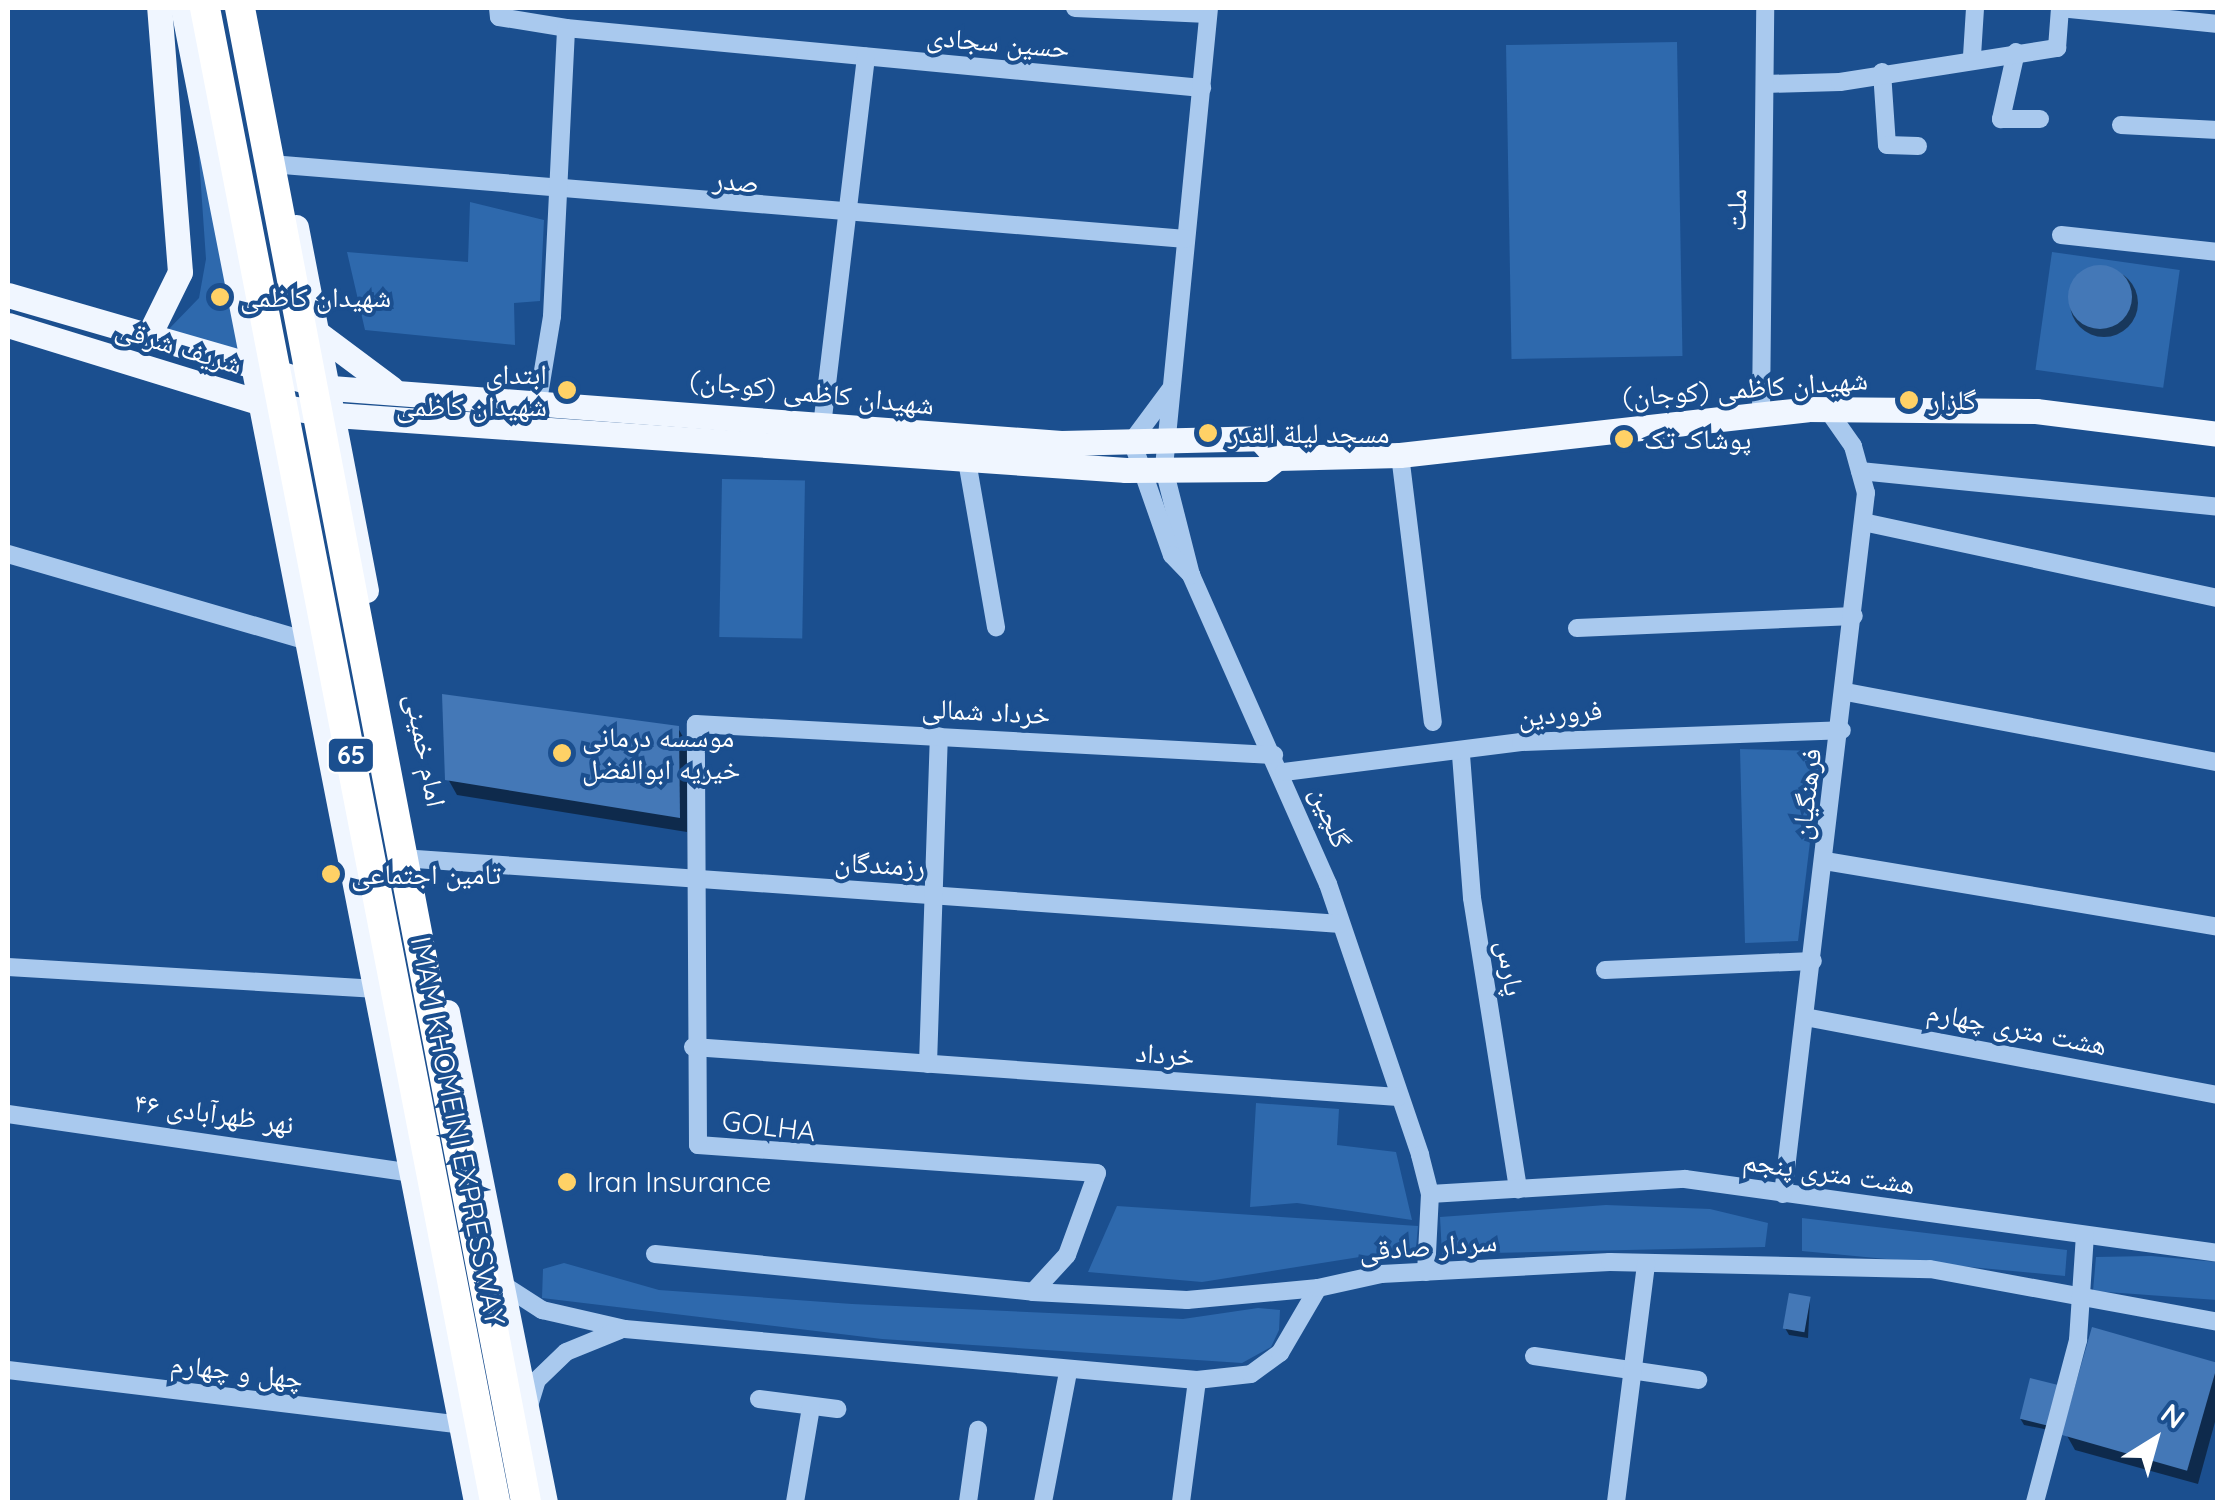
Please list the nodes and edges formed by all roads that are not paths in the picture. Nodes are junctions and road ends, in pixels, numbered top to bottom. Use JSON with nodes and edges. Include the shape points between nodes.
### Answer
{"nodes":[{"id":1,"x":159,"y":8,"type":"edge"},
{"id":2,"x":183,"y":8,"type":"edge"},
{"id":3,"x":205,"y":8,"type":"edge"},
{"id":4,"x":240,"y":8,"type":"edge"},
{"id":5,"x":251,"y":8,"type":"edge"},
{"id":6,"x":498,"y":8,"type":"edge"},
{"id":7,"x":1074,"y":8,"type":"edge"},
{"id":8,"x":1765,"y":8,"type":"edge"},
{"id":9,"x":1976,"y":8,"type":"edge"},
{"id":10,"x":2060,"y":8,"type":"edge"},
{"id":11,"x":1208,"y":11,"type":"edge"},
{"id":12,"x":2218,"y":24,"type":"edge"},
{"id":13,"x":566,"y":28,"type":"junction"},
{"id":14,"x":2016,"y":52,"type":"junction"},
{"id":15,"x":1972,"y":56,"type":"junction"},
{"id":16,"x":866,"y":57,"type":"junction"},
{"id":17,"x":1882,"y":72,"type":"junction"},
{"id":18,"x":1764,"y":84,"type":"junction"},
{"id":19,"x":1202,"y":88,"type":"junction"},
{"id":20,"x":2040,"y":120,"type":"dead end"},
{"id":21,"x":2120,"y":125,"type":"dead end"},
{"id":22,"x":2218,"y":130,"type":"edge"},
{"id":23,"x":1918,"y":146,"type":"dead end"},
{"id":24,"x":283,"y":166,"type":"junction"},
{"id":25,"x":559,"y":194,"type":"junction"},
{"id":26,"x":848,"y":218,"type":"junction"},
{"id":27,"x":2061,"y":235,"type":"dead end"},
{"id":28,"x":1186,"y":239,"type":"junction"},
{"id":29,"x":2218,"y":252,"type":"edge"},
{"id":30,"x":8,"y":295,"type":"edge"},
{"id":31,"x":8,"y":326,"type":"edge"},
{"id":32,"x":320,"y":334,"type":"junction"},
{"id":33,"x":148,"y":337,"type":"junction"},
{"id":34,"x":258,"y":371,"type":"junction"},
{"id":35,"x":332,"y":388,"type":"junction"},
{"id":36,"x":1170,"y":389,"type":"junction"},
{"id":37,"x":403,"y":394,"type":"junction"},
{"id":38,"x":538,"y":401,"type":"junction"},
{"id":39,"x":266,"y":404,"type":"junction"},
{"id":40,"x":1826,"y":409,"type":"junction"},
{"id":41,"x":1762,"y":413,"type":"junction"},
{"id":42,"x":335,"y":415,"type":"junction"},
{"id":43,"x":822,"y":426,"type":"junction"},
{"id":44,"x":2218,"y":434,"type":"edge"},
{"id":45,"x":1132,"y":441,"type":"junction"},
{"id":46,"x":1164,"y":441,"type":"junction"},
{"id":47,"x":1400,"y":455,"type":"junction"},
{"id":48,"x":1277,"y":458,"type":"junction"},
{"id":49,"x":967,"y":461,"type":"junction"},
{"id":50,"x":1152,"y":470,"type":"junction"},
{"id":51,"x":1860,"y":471,"type":"junction"},
{"id":52,"x":2218,"y":507,"type":"edge"},
{"id":53,"x":1863,"y":522,"type":"junction"},
{"id":54,"x":8,"y":554,"type":"edge"},
{"id":55,"x":2218,"y":598,"type":"edge"},
{"id":56,"x":1854,"y":616,"type":"junction"},
{"id":57,"x":996,"y":627,"type":"dead end"},
{"id":58,"x":1577,"y":628,"type":"dead end"},
{"id":59,"x":310,"y":642,"type":"junction"},
{"id":60,"x":1846,"y":692,"type":"junction"},
{"id":61,"x":1433,"y":722,"type":"dead end"},
{"id":62,"x":696,"y":724,"type":"joint"},
{"id":63,"x":1842,"y":730,"type":"junction"},
{"id":64,"x":939,"y":736,"type":"junction"},
{"id":65,"x":1274,"y":755,"type":"junction"},
{"id":66,"x":1461,"y":755,"type":"junction"},
{"id":67,"x":2218,"y":762,"type":"edge"},
{"id":68,"x":1284,"y":772,"type":"junction"},
{"id":69,"x":416,"y":859,"type":"junction"},
{"id":70,"x":1826,"y":862,"type":"junction"},
{"id":71,"x":692,"y":882,"type":"junction"},
{"id":72,"x":938,"y":894,"type":"junction"},
{"id":73,"x":1341,"y":924,"type":"junction"},
{"id":74,"x":2218,"y":927,"type":"edge"},
{"id":75,"x":1812,"y":961,"type":"junction"},
{"id":76,"x":8,"y":967,"type":"edge"},
{"id":77,"x":1606,"y":970,"type":"dead end"},
{"id":78,"x":376,"y":989,"type":"junction"},
{"id":79,"x":1805,"y":1016,"type":"junction"},
{"id":80,"x":693,"y":1047,"type":"junction"},
{"id":81,"x":928,"y":1064,"type":"junction"},
{"id":82,"x":2218,"y":1095,"type":"edge"},
{"id":83,"x":1398,"y":1097,"type":"junction"},
{"id":84,"x":8,"y":1114,"type":"edge"},
{"id":85,"x":411,"y":1174,"type":"junction"},
{"id":86,"x":1518,"y":1190,"type":"junction"},
{"id":87,"x":1430,"y":1194,"type":"junction"},
{"id":88,"x":1782,"y":1194,"type":"junction"},
{"id":89,"x":2086,"y":1235,"type":"junction"},
{"id":90,"x":2218,"y":1253,"type":"edge"},
{"id":91,"x":656,"y":1254,"type":"dead end"},
{"id":92,"x":1646,"y":1263,"type":"junction"},
{"id":93,"x":1426,"y":1272,"type":"junction"},
{"id":94,"x":502,"y":1284,"type":"junction"},
{"id":95,"x":1318,"y":1288,"type":"junction"},
{"id":96,"x":1032,"y":1292,"type":"junction"},
{"id":97,"x":2080,"y":1294,"type":"junction"},
{"id":98,"x":2218,"y":1322,"type":"edge"},
{"id":99,"x":625,"y":1328,"type":"junction"},
{"id":100,"x":1534,"y":1356,"type":"dead end"},
{"id":101,"x":8,"y":1370,"type":"edge"},
{"id":102,"x":1632,"y":1370,"type":"junction"},
{"id":103,"x":1068,"y":1372,"type":"junction"},
{"id":104,"x":1197,"y":1380,"type":"junction"},
{"id":105,"x":1698,"y":1380,"type":"dead end"},
{"id":106,"x":759,"y":1399,"type":"dead end"},
{"id":107,"x":812,"y":1407,"type":"junction"},
{"id":108,"x":838,"y":1409,"type":"dead end"},
{"id":109,"x":527,"y":1412,"type":"junction"},
{"id":110,"x":460,"y":1426,"type":"junction"},
{"id":111,"x":978,"y":1430,"type":"dead end"},
{"id":112,"x":476,"y":1502,"type":"edge"},
{"id":113,"x":495,"y":1502,"type":"edge"},
{"id":114,"x":526,"y":1502,"type":"edge"},
{"id":115,"x":545,"y":1502,"type":"edge"},
{"id":116,"x":796,"y":1502,"type":"edge"},
{"id":117,"x":968,"y":1502,"type":"edge"},
{"id":118,"x":1043,"y":1502,"type":"edge"},
{"id":119,"x":1181,"y":1502,"type":"edge"},
{"id":120,"x":1616,"y":1502,"type":"edge"},
{"id":121,"x":2035,"y":1502,"type":"edge"}],
"edges":[{"from":1,"to":33,"type":"main road","via":[[180,272]]},
{"from":2,"to":34,"type":"main road"},
{"from":3,"to":113,"type":"highway","name":"IMAM KHOMEINI EXPRESSWAY","number":"65","bridge":true},
{"from":4,"to":114,"type":"highway","name":"IMAM KHOMEINI EXPRESSWAY","number":"65","bridge":true},
{"from":5,"to":24,"type":"main road","name":"امام خمینی"},
{"from":6,"to":13,"type":"street","name":"حسین سجادی","via":[[500,17]]},
{"from":7,"to":11,"type":"street"},
{"from":8,"to":18,"type":"street","name":"ملت"},
{"from":9,"to":15,"type":"street"},
{"from":10,"to":12,"type":"street"},
{"from":10,"to":14,"type":"street","via":[[2057,48]]},
{"from":11,"to":19,"type":"street"},
{"from":13,"to":16,"type":"street","name":"حسین سجادی"},
{"from":13,"to":25,"type":"street"},
{"from":14,"to":15,"type":"street"},
{"from":14,"to":20,"type":"street","via":[[2001,120]]},
{"from":15,"to":17,"type":"street"},
{"from":16,"to":19,"type":"street","name":"حسین سجادی"},
{"from":16,"to":26,"type":"street"},
{"from":17,"to":18,"type":"street"},
{"from":17,"to":23,"type":"street","via":[[1887,146]]},
{"from":18,"to":41,"type":"street","name":"ملت"},
{"from":19,"to":28,"type":"street"},
{"from":21,"to":22,"type":"street"},
{"from":24,"to":25,"type":"street","name":"صدر"},
{"from":24,"to":32,"type":"main road","name":"امام خمینی"},
{"from":25,"to":26,"type":"street","name":"صدر"},
{"from":25,"to":38,"type":"street"},
{"from":26,"to":28,"type":"street","name":"صدر"},
{"from":26,"to":43,"type":"street"},
{"from":27,"to":29,"type":"street"},
{"from":28,"to":36,"type":"street"},
{"from":30,"to":33,"type":"main road","name":"شریف شرقی"},
{"from":31,"to":39,"type":"main road","name":"شریف شرقی"},
{"from":32,"to":35,"type":"main road","name":"امام خمینی"},
{"from":32,"to":37,"type":"main road","via":[[362,374]]},
{"from":33,"to":34,"type":"main road","name":"شریف شرقی"},
{"from":34,"to":35,"type":"main road","name":"شریف شرقی"},
{"from":34,"to":39,"type":"main road"},
{"from":35,"to":37,"type":"main road","name":"شهیدان کاظمی (کوجان)"},
{"from":35,"to":42,"type":"main road","name":"امام خمینی"},
{"from":36,"to":45,"type":"street"},
{"from":36,"to":46,"type":"street"},
{"from":37,"to":38,"type":"main road","name":"شهیدان کاظمی (کوجان)"},
{"from":38,"to":43,"type":"main road","name":"شهیدان کاظمی (کوجان)"},
{"from":39,"to":42,"type":"main road","name":"شریف شرقی"},
{"from":39,"to":59,"type":"main road"},
{"from":40,"to":41,"type":"main road","name":"شهیدان کاظمی (کوجان)"},
{"from":40,"to":44,"type":"main road","name":"شهیدان کاظمی (کوجان)","via":[[2036,412]]},
{"from":40,"to":51,"type":"street","name":"فرهنگیان"},
{"from":41,"to":47,"type":"main road","name":"شهیدان کاظمی (کوجان)"},
{"from":42,"to":49,"type":"main road","name":"شهیدان کاظمی (کوجان)"},
{"from":42,"to":69,"type":"main road","name":"امام خمینی"},
{"from":43,"to":45,"type":"main road","name":"شهیدان کاظمی (کوجان)"},
{"from":45,"to":46,"type":"main road","name":"شهیدان کاظمی (کوجان)"},
{"from":45,"to":50,"type":"street","name":"گلچین"},
{"from":46,"to":48,"type":"main road","name":"شهیدان کاظمی (کوجان)","via":[[1259,438]]},
{"from":46,"to":50,"type":"street"},
{"from":47,"to":48,"type":"main road","name":"شهیدان کاظمی (کوجان)"},
{"from":47,"to":61,"type":"street"},
{"from":48,"to":50,"type":"main road","name":"شهیدان کاظمی (کوجان)","via":[[1262,469]]},
{"from":49,"to":50,"type":"main road","name":"شهیدان کاظمی (کوجان)"},
{"from":49,"to":57,"type":"street"},
{"from":50,"to":65,"type":"street","name":"گلچین","via":[[1172,555],[1192,574]]},
{"from":51,"to":52,"type":"street"},
{"from":51,"to":53,"type":"street","name":"فرهنگیان"},
{"from":53,"to":55,"type":"street"},
{"from":53,"to":56,"type":"street","name":"فرهنگیان"},
{"from":54,"to":59,"type":"street"},
{"from":56,"to":58,"type":"street"},
{"from":56,"to":60,"type":"street","name":"فرهنگیان"},
{"from":59,"to":78,"type":"main road"},
{"from":60,"to":63,"type":"street","name":"فرهنگیان"},
{"from":60,"to":67,"type":"street"},
{"from":62,"to":64,"type":"street","name":"خرداد شمالی"},
{"from":62,"to":71,"type":"street","name":"GOLHA"},
{"from":63,"to":66,"type":"street","name":"فروردین","via":[[1521,742]]},
{"from":63,"to":70,"type":"street","name":"فرهنگیان"},
{"from":64,"to":65,"type":"street","name":"خرداد شمالی"},
{"from":64,"to":72,"type":"street"},
{"from":65,"to":68,"type":"street","name":"گلچین"},
{"from":66,"to":68,"type":"street","name":"فروردین"},
{"from":66,"to":86,"type":"street","name":"پارس","via":[[1472,898]]},
{"from":68,"to":73,"type":"street","name":"گلچین"},
{"from":69,"to":71,"type":"street","name":"رزمندگان"},
{"from":69,"to":94,"type":"main road","name":"امام خمینی"},
{"from":70,"to":74,"type":"street"},
{"from":70,"to":75,"type":"street","name":"فرهنگیان"},
{"from":71,"to":72,"type":"street","name":"رزمندگان"},
{"from":71,"to":80,"type":"street","name":"GOLHA"},
{"from":72,"to":73,"type":"street","name":"رزمندگان"},
{"from":72,"to":81,"type":"street"},
{"from":73,"to":83,"type":"street","name":"گلچین"},
{"from":75,"to":77,"type":"street"},
{"from":75,"to":79,"type":"street","name":"فرهنگیان"},
{"from":76,"to":78,"type":"street"},
{"from":78,"to":85,"type":"main road"},
{"from":79,"to":82,"type":"street","name":"هشت متری چهارم"},
{"from":79,"to":88,"type":"street","name":"فرهنگیان"},
{"from":80,"to":81,"type":"street","name":"خرداد"},
{"from":80,"to":96,"type":"street","name":"GOLHA","via":[[698,1145],[1096,1173],[1067,1255]]},
{"from":81,"to":83,"type":"street","name":"خرداد"},
{"from":83,"to":87,"type":"street","name":"گلچین"},
{"from":84,"to":85,"type":"street","name":"نهر ظهرآبادی ۴۶"},
{"from":85,"to":110,"type":"main road"},
{"from":86,"to":87,"type":"street","name":"هشت متری پنجم"},
{"from":86,"to":88,"type":"street","name":"هشت متری پنجم","via":[[1685,1179]]},
{"from":87,"to":93,"type":"street"},
{"from":88,"to":89,"type":"street","name":"هشت متری پنجم"},
{"from":89,"to":90,"type":"street","name":"هشت متری پنجم"},
{"from":89,"to":97,"type":"street"},
{"from":91,"to":96,"type":"street","name":"سردار صادقی"},
{"from":92,"to":93,"type":"street","name":"سردار صادقی"},
{"from":92,"to":97,"type":"street","name":"سردار صادقی","via":[[1930,1269]]},
{"from":92,"to":102,"type":"street"},
{"from":93,"to":95,"type":"street","name":"سردار صادقی"},
{"from":94,"to":99,"type":"street","via":[[542,1310]]},
{"from":94,"to":109,"type":"main road","name":"امام خمینی"},
{"from":95,"to":96,"type":"street","name":"سردار صادقی","via":[[1187,1300]]},
{"from":95,"to":104,"type":"street","via":[[1280,1353],[1251,1374]]},
{"from":97,"to":98,"type":"street","name":"سردار صادقی"},
{"from":97,"to":121,"type":"street","via":[[2078,1340]]},
{"from":99,"to":103,"type":"street"},
{"from":99,"to":109,"type":"street","via":[[566,1352],[537,1380]]},
{"from":100,"to":102,"type":"street"},
{"from":101,"to":110,"type":"street","name":"چهل و چهارم"},
{"from":102,"to":105,"type":"street"},
{"from":102,"to":120,"type":"street"},
{"from":103,"to":104,"type":"street"},
{"from":103,"to":118,"type":"street"},
{"from":104,"to":119,"type":"street"},
{"from":106,"to":107,"type":"street"},
{"from":107,"to":108,"type":"street"},
{"from":107,"to":116,"type":"street"},
{"from":109,"to":115,"type":"main road","name":"امام خمینی"},
{"from":110,"to":112,"type":"main road"},
{"from":111,"to":117,"type":"street"}]}
